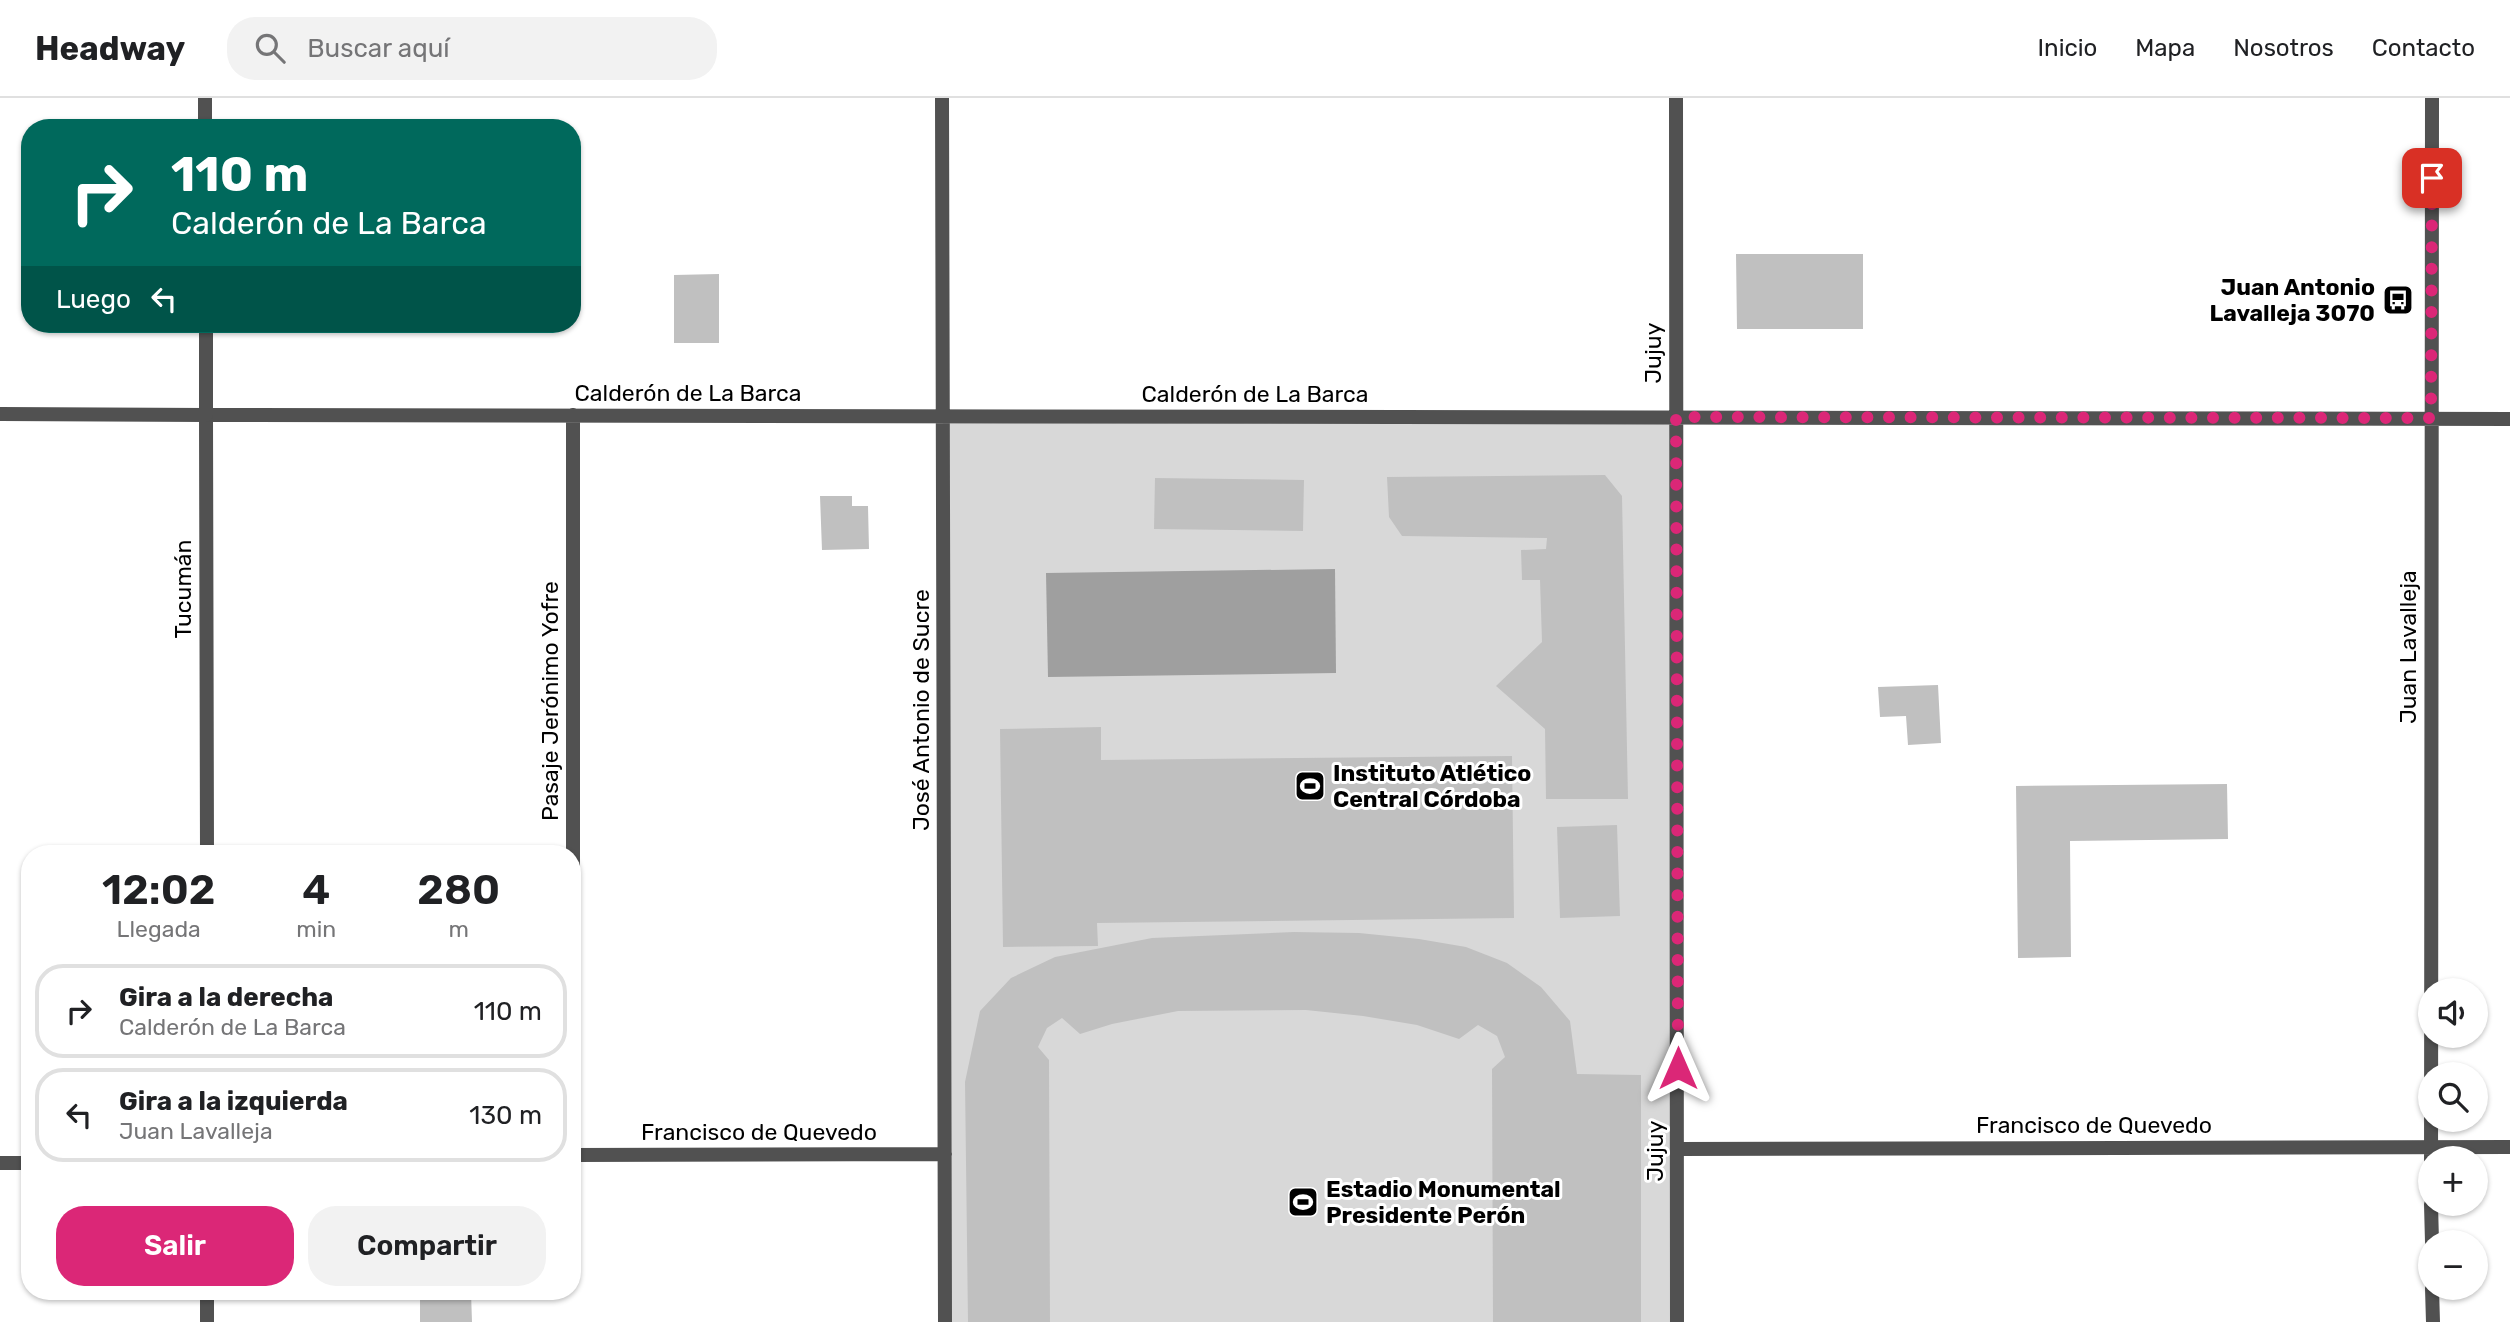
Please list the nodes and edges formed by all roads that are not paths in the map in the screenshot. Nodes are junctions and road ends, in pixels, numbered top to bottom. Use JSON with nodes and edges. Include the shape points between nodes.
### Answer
{"nodes":[{"id":1,"x":205,"y":98,"type":"edge"},
{"id":2,"x":942,"y":98,"type":"edge"},
{"id":3,"x":1676,"y":98,"type":"edge"},
{"id":4,"x":2432,"y":98,"type":"edge"},
{"id":5,"x":205,"y":119,"type":"edge"},
{"id":6,"x":206,"y":333,"type":"edge"},
{"id":7,"x":0,"y":415,"type":"edge"},
{"id":8,"x":206,"y":415,"type":"junction"},
{"id":9,"x":573,"y":415,"type":"junction"},
{"id":10,"x":943,"y":416,"type":"junction"},
{"id":11,"x":1676,"y":417,"type":"junction"},
{"id":12,"x":2431,"y":418,"type":"junction"},
{"id":13,"x":2510,"y":419,"type":"edge"},
{"id":14,"x":207,"y":845,"type":"edge"},
{"id":15,"x":572,"y":845,"type":"edge"},
{"id":16,"x":2430,"y":1146,"type":"edge"},
{"id":17,"x":2418,"y":1147,"type":"edge"},
{"id":18,"x":2488,"y":1147,"type":"edge"},
{"id":19,"x":2510,"y":1147,"type":"edge"},
{"id":20,"x":1678,"y":1149,"type":"junction"},
{"id":21,"x":945,"y":1154,"type":"junction"},
{"id":22,"x":581,"y":1155,"type":"edge"},
{"id":23,"x":0,"y":1163,"type":"edge"},
{"id":24,"x":21,"y":1163,"type":"edge"},
{"id":25,"x":207,"y":1300,"type":"edge"},
{"id":26,"x":2432,"y":1300,"type":"edge"},
{"id":27,"x":207,"y":1322,"type":"edge"},
{"id":28,"x":946,"y":1322,"type":"edge"},
{"id":29,"x":1677,"y":1322,"type":"edge"},
{"id":30,"x":2433,"y":1322,"type":"edge"}],
"edges":[{"from":1,"to":5,"type":"street"},
{"from":2,"to":10,"type":"street","name":"José Antonio de Sucre"},
{"from":3,"to":11,"type":"street","name":"Jujuy"},
{"from":4,"to":12,"type":"street","name":"Juan Lavalleja"},
{"from":6,"to":8,"type":"street","name":"Tucumán"},
{"from":7,"to":8,"type":"street","name":"Calderón de La Barca"},
{"from":8,"to":9,"type":"street","name":"Calderón de La Barca"},
{"from":8,"to":14,"type":"street","name":"Tucumán"},
{"from":9,"to":10,"type":"street","name":"Calderón de La Barca"},
{"from":9,"to":15,"type":"street","name":"Pasaje Jerónimo Yofre"},
{"from":10,"to":11,"type":"street","name":"Calderón de La Barca"},
{"from":10,"to":21,"type":"street","name":"José Antonio de Sucre"},
{"from":11,"to":12,"type":"street","name":"Calderón de La Barca"},
{"from":11,"to":20,"type":"street","name":"Jujuy"},
{"from":12,"to":13,"type":"street","name":"Calderón de La Barca"},
{"from":12,"to":16,"type":"street","name":"Juan Lavalleja"},
{"from":17,"to":20,"type":"street","name":"Francisco de Quevedo"},
{"from":18,"to":19,"type":"street","name":"Francisco de Quevedo"},
{"from":20,"to":29,"type":"street","name":"Jujuy"},
{"from":21,"to":22,"type":"street","name":"Francisco de Quevedo"},
{"from":21,"to":28,"type":"street","name":"José Antonio de Sucre"},
{"from":23,"to":24,"type":"street"},
{"from":25,"to":27,"type":"street"},
{"from":26,"to":30,"type":"street"}]}
